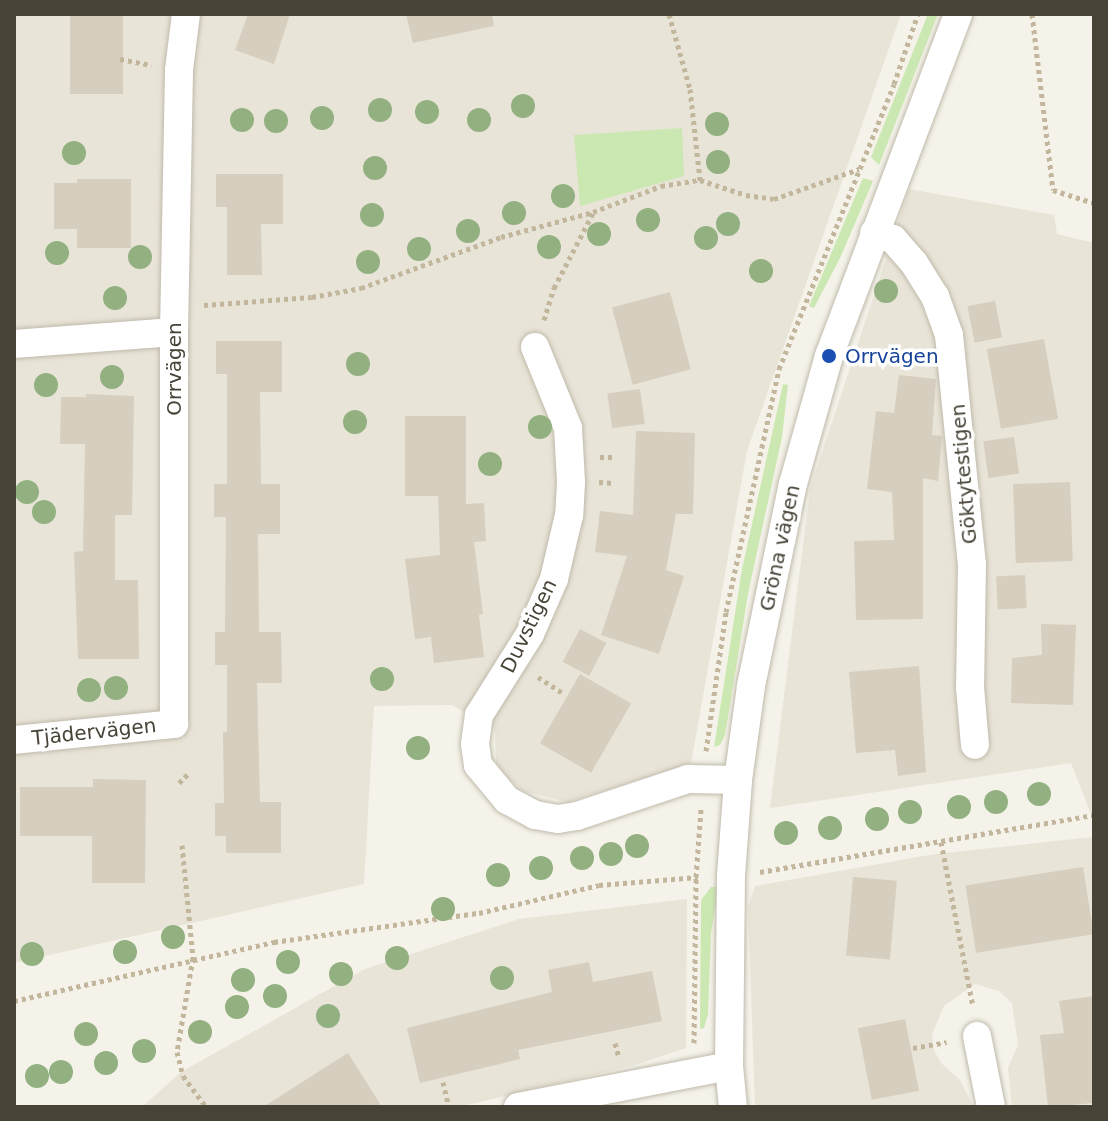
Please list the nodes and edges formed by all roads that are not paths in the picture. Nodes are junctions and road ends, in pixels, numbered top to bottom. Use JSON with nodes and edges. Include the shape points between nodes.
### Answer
{"nodes":[{"id":1,"x":186,"y":14,"type":"edge"},
{"id":2,"x":958,"y":14,"type":"edge"},
{"id":3,"x":874,"y":233,"type":"junction"},
{"id":4,"x":174,"y":332,"type":"junction"},
{"id":5,"x":14,"y":344,"type":"edge"},
{"id":6,"x":535,"y":347,"type":"road end"},
{"id":7,"x":174,"y":724,"type":"joint"},
{"id":8,"x":14,"y":740,"type":"edge"},
{"id":9,"x":975,"y":745,"type":"dead end"},
{"id":10,"x":738,"y":780,"type":"junction"},
{"id":11,"x":977,"y":1036,"type":"road end"},
{"id":12,"x":729,"y":1066,"type":"junction"},
{"id":13,"x":518,"y":1107,"type":"edge"},
{"id":14,"x":733,"y":1107,"type":"edge"},
{"id":15,"x":991,"y":1107,"type":"edge"}],
"edges":[{"from":1,"to":4,"type":"street","name":"Orrvägen","via":[[179,70]]},
{"from":2,"to":3,"type":"street","name":"Gröna vägen"},
{"from":3,"to":9,"type":"street","name":"Göktytestigen","via":[[893,239],[914,263],[935,296],[949,335],[971,550]]},
{"from":3,"to":10,"type":"street","name":"Gröna vägen","via":[[829,356],[793,484],[751,686]]},
{"from":4,"to":5,"type":"street"},
{"from":4,"to":7,"type":"street","name":"Orrvägen"},
{"from":6,"to":10,"type":"street","name":"Duvstigen","via":[[568,428],[569,515],[554,579],[530,634],[479,715],[478,765],[507,800],[535,815],[558,819],[688,779]]},
{"from":7,"to":8,"type":"street","name":"Tjädervägen"},
{"from":10,"to":12,"type":"street","name":"Gröna vägen"},
{"from":11,"to":15,"type":"street"},
{"from":12,"to":13,"type":"street"},
{"from":12,"to":14,"type":"street","name":"Gröna vägen"}]}
